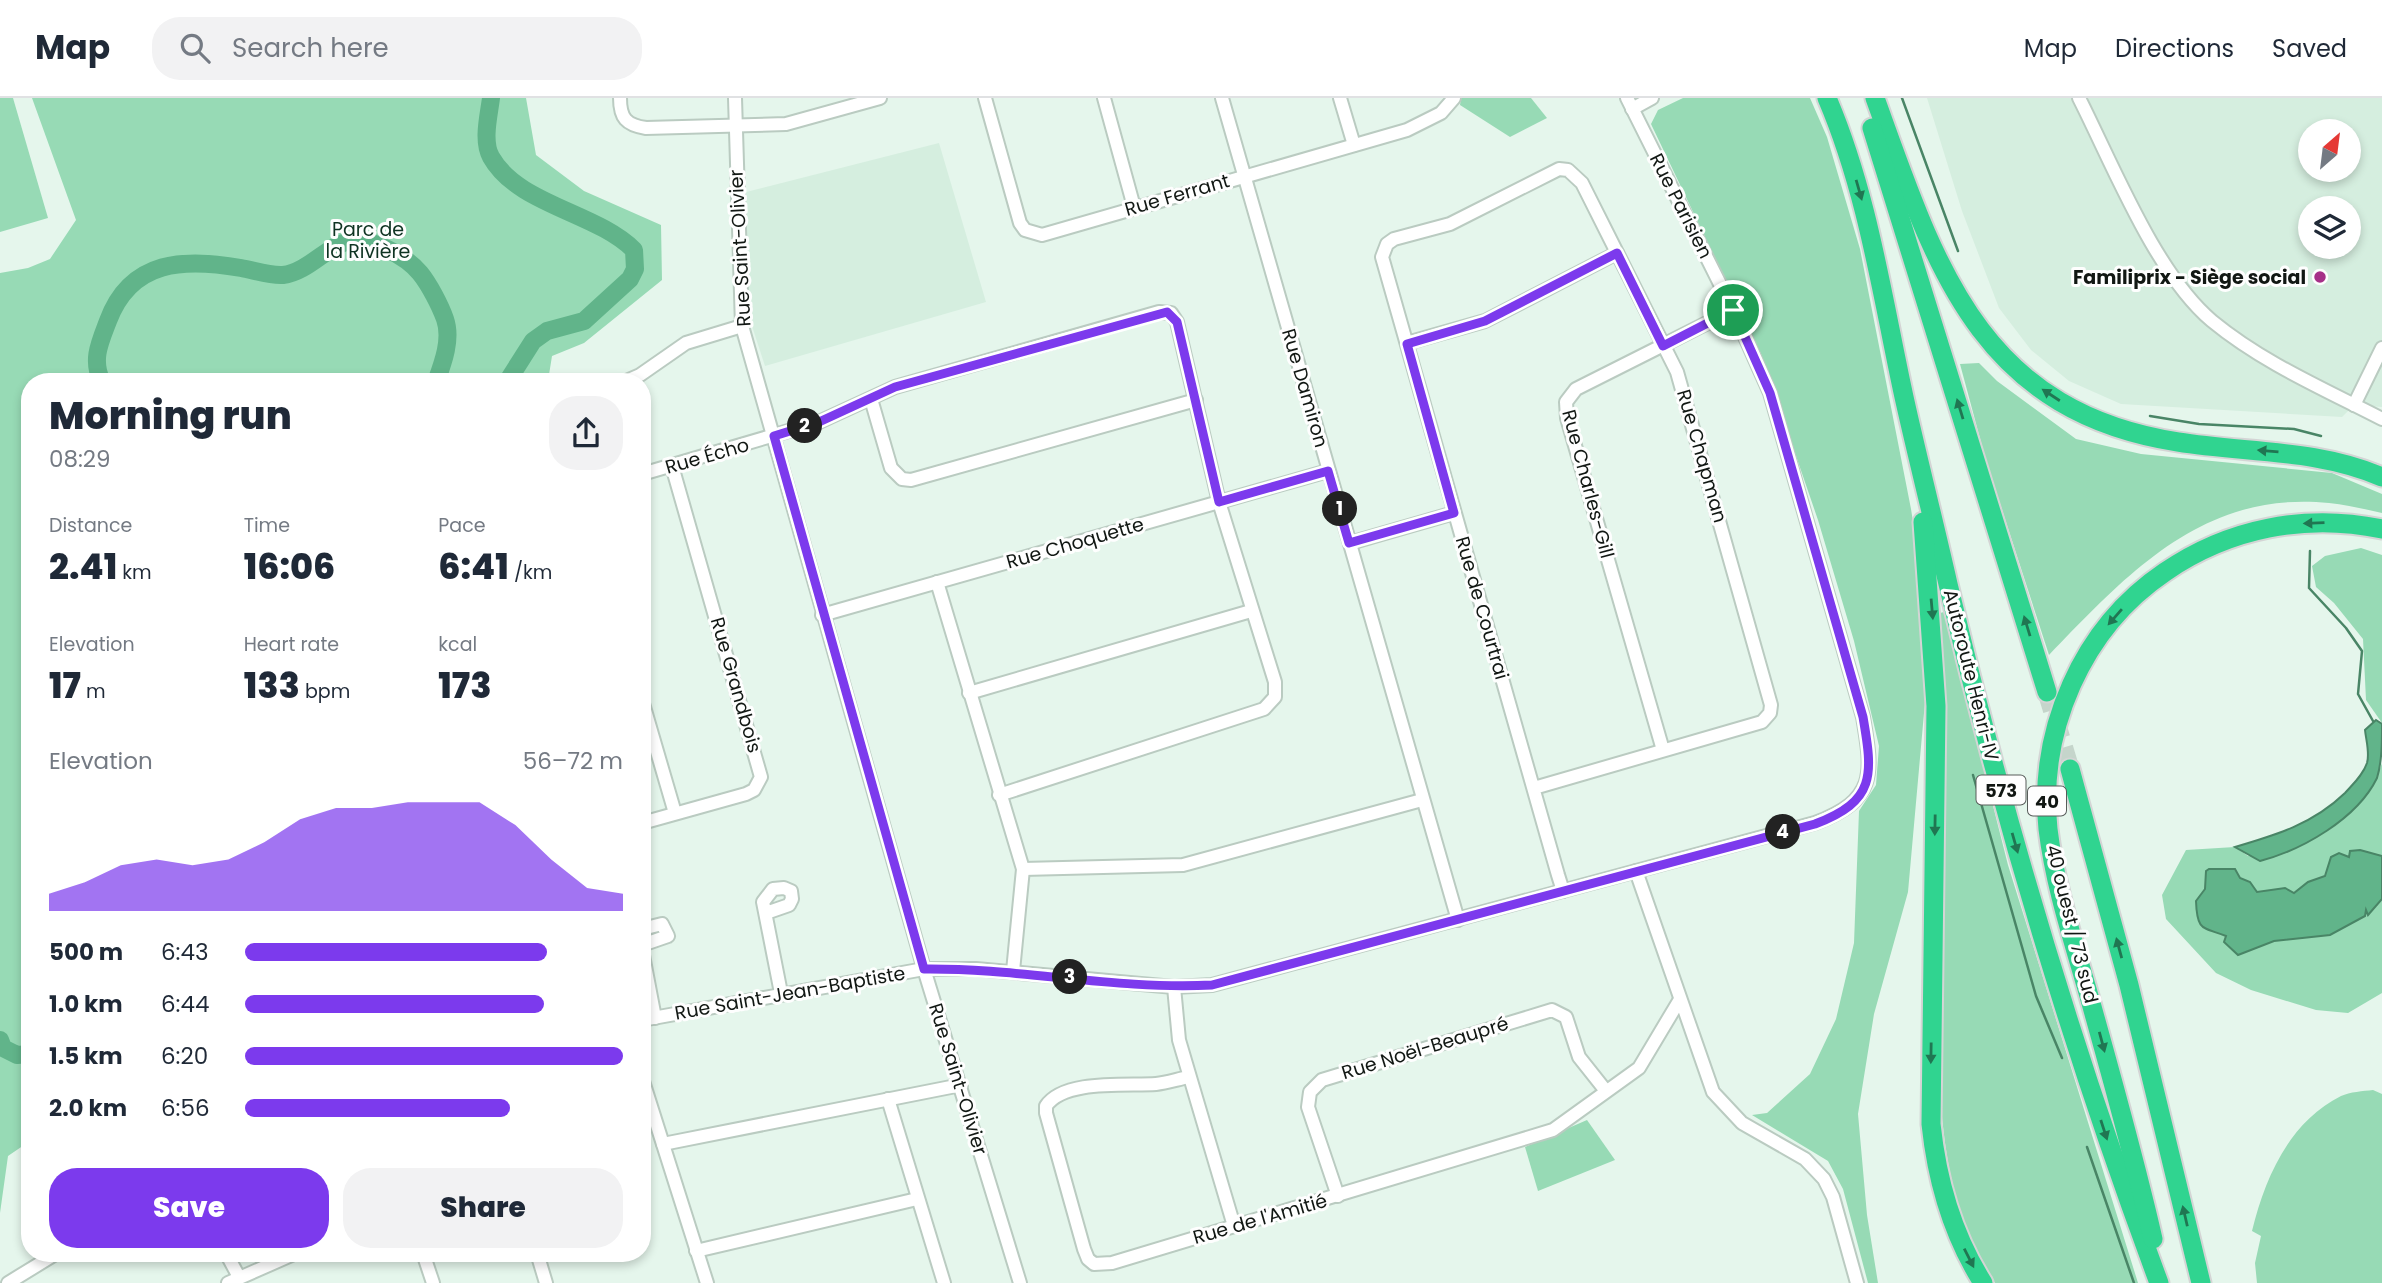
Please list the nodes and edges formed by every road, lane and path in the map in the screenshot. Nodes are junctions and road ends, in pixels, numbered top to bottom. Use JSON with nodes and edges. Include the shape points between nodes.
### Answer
{"nodes":[{"id":1,"x":620,"y":98,"type":"edge"},
{"id":2,"x":735,"y":98,"type":"edge"},
{"id":3,"x":880,"y":98,"type":"edge"},
{"id":4,"x":985,"y":98,"type":"edge"},
{"id":5,"x":1104,"y":98,"type":"edge"},
{"id":6,"x":1222,"y":98,"type":"edge"},
{"id":7,"x":1340,"y":98,"type":"edge"},
{"id":8,"x":1454,"y":98,"type":"edge"},
{"id":9,"x":1652,"y":98,"type":"edge"},
{"id":10,"x":1827,"y":98,"type":"edge"},
{"id":11,"x":1862,"y":98,"type":"edge"},
{"id":12,"x":1875,"y":98,"type":"edge"},
{"id":13,"x":2079,"y":98,"type":"edge"},
{"id":14,"x":1629,"y":103,"type":"edge"},
{"id":15,"x":736,"y":126,"type":"junction"},
{"id":16,"x":1354,"y":145,"type":"junction"},
{"id":17,"x":1244,"y":175,"type":"junction"},
{"id":18,"x":1134,"y":208,"type":"junction"},
{"id":19,"x":1387,"y":244,"type":"joint"},
{"id":20,"x":1617,"y":253,"type":"junction"},
{"id":21,"x":1733,"y":310,"type":"junction"},
{"id":22,"x":742,"y":327,"type":"junction"},
{"id":23,"x":1407,"y":344,"type":"junction"},
{"id":24,"x":1663,"y":346,"type":"junction"},
{"id":25,"x":2382,"y":348,"type":"edge"},
{"id":26,"x":643,"y":373,"type":"edge"},
{"id":27,"x":1904,"y":396,"type":"junction"},
{"id":28,"x":871,"y":399,"type":"junction"},
{"id":29,"x":1196,"y":400,"type":"junction"},
{"id":30,"x":2354,"y":405,"type":"junction"},
{"id":31,"x":2382,"y":419,"type":"edge"},
{"id":32,"x":774,"y":436,"type":"junction"},
{"id":33,"x":672,"y":466,"type":"junction"},
{"id":34,"x":1328,"y":471,"type":"junction"},
{"id":35,"x":651,"y":472,"type":"edge"},
{"id":36,"x":2382,"y":477,"type":"edge"},
{"id":37,"x":1219,"y":502,"type":"junction"},
{"id":38,"x":1454,"y":513,"type":"junction"},
{"id":39,"x":2382,"y":529,"type":"edge"},
{"id":40,"x":1349,"y":543,"type":"junction"},
{"id":41,"x":937,"y":582,"type":"junction"},
{"id":42,"x":1251,"y":611,"type":"junction"},
{"id":43,"x":822,"y":615,"type":"junction"},
{"id":44,"x":2047,"y":692,"type":"tunnel mouth"},
{"id":45,"x":969,"y":693,"type":"junction"},
{"id":46,"x":651,"y":730,"type":"edge"},
{"id":47,"x":1663,"y":750,"type":"junction"},
{"id":48,"x":2070,"y":769,"type":"tunnel mouth"},
{"id":49,"x":1534,"y":788,"type":"junction"},
{"id":50,"x":999,"y":795,"type":"junction"},
{"id":51,"x":1422,"y":800,"type":"junction"},
{"id":52,"x":675,"y":813,"type":"junction"},
{"id":53,"x":651,"y":820,"type":"edge"},
{"id":54,"x":1023,"y":869,"type":"junction"},
{"id":55,"x":1636,"y":872,"type":"junction"},
{"id":56,"x":1563,"y":891,"type":"junction"},
{"id":57,"x":766,"y":913,"type":"dead end"},
{"id":58,"x":1458,"y":920,"type":"junction"},
{"id":59,"x":651,"y":927,"type":"edge"},
{"id":60,"x":651,"y":944,"type":"edge"},
{"id":61,"x":924,"y":969,"type":"junction"},
{"id":62,"x":1013,"y":971,"type":"junction"},
{"id":63,"x":1174,"y":987,"type":"junction"},
{"id":64,"x":781,"y":993,"type":"junction"},
{"id":65,"x":1679,"y":1001,"type":"junction"},
{"id":66,"x":651,"y":1019,"type":"edge"},
{"id":67,"x":1189,"y":1077,"type":"junction"},
{"id":68,"x":961,"y":1085,"type":"junction"},
{"id":69,"x":1606,"y":1091,"type":"junction"},
{"id":70,"x":888,"y":1099,"type":"junction"},
{"id":71,"x":651,"y":1106,"type":"edge"},
{"id":72,"x":663,"y":1144,"type":"junction"},
{"id":73,"x":1338,"y":1196,"type":"junction"},
{"id":74,"x":917,"y":1199,"type":"junction"},
{"id":75,"x":1234,"y":1226,"type":"junction"},
{"id":76,"x":696,"y":1251,"type":"junction"},
{"id":77,"x":42,"y":1262,"type":"edge"},
{"id":78,"x":228,"y":1262,"type":"edge"},
{"id":79,"x":275,"y":1262,"type":"edge"},
{"id":80,"x":427,"y":1262,"type":"edge"},
{"id":81,"x":540,"y":1262,"type":"edge"},
{"id":82,"x":233,"y":1280,"type":"edge"},
{"id":83,"x":8,"y":1283,"type":"edge"},
{"id":84,"x":433,"y":1283,"type":"edge"},
{"id":85,"x":546,"y":1283,"type":"edge"},
{"id":86,"x":707,"y":1283,"type":"edge"},
{"id":87,"x":944,"y":1283,"type":"edge"},
{"id":88,"x":1020,"y":1283,"type":"edge"},
{"id":89,"x":1857,"y":1283,"type":"edge"},
{"id":90,"x":1983,"y":1283,"type":"edge"},
{"id":91,"x":2161,"y":1283,"type":"edge"},
{"id":92,"x":2201,"y":1283,"type":"edge"}],
"edges":[{"from":1,"to":15,"type":"street","via":[[622,117],[635,126]]},
{"from":2,"to":15,"type":"street","name":"Rue Saint-Olivier"},
{"from":3,"to":15,"type":"street","via":[[786,124]]},
{"from":4,"to":18,"type":"street","name":"Rue Ferrant","via":[[1025,230],[1042,235]]},
{"from":5,"to":18,"type":"street"},
{"from":6,"to":17,"type":"street","name":"Rue Damiron"},
{"from":7,"to":16,"type":"street"},
{"from":8,"to":16,"type":"street","name":"Rue Ferrant","via":[[1441,113],[1407,130]]},
{"from":9,"to":14,"type":"street"},
{"from":10,"to":27,"type":"highway","name":"Autoroute Henri-IV","number":"573","one_way":true,"via":[[1859,191]]},
{"from":44,"to":11,"type":"highway","one_way":true},
{"from":36,"to":12,"type":"highway","one_way":true,"via":[[2311,456],[2148,437],[2076,410],[2029,380],[1991,344],[1947,281]]},
{"from":13,"to":30,"type":"street","via":[[2154,245],[2210,319],[2266,360]]},
{"from":14,"to":21,"type":"street","name":"Rue Parisien"},
{"from":15,"to":22,"type":"street","name":"Rue Saint-Olivier"},
{"from":16,"to":17,"type":"street","name":"Rue Ferrant"},
{"from":17,"to":18,"type":"street","name":"Rue Ferrant"},
{"from":17,"to":34,"type":"street","name":"Rue Damiron"},
{"from":19,"to":20,"type":"street","name":"Rue Chapman","via":[[1462,219],[1559,169],[1568,170],[1582,183]]},
{"from":19,"to":23,"type":"street","name":"Rue de Courtrai","via":[[1382,257]]},
{"from":20,"to":23,"type":"street","via":[[1485,321]]},
{"from":20,"to":24,"type":"street","name":"Rue Chapman"},
{"from":21,"to":24,"type":"street","name":"Rue Charles-Gill"},
{"from":21,"to":55,"type":"street","name":"Rue Parisien","via":[[1770,393],[1789,456],[1863,717],[1870,757],[1868,776],[1845,812]]},
{"from":22,"to":26,"type":"street","via":[[686,343]]},
{"from":22,"to":32,"type":"street","name":"Rue Saint-Olivier"},
{"from":23,"to":38,"type":"street","name":"Rue de Courtrai"},
{"from":24,"to":47,"type":"street","name":"Rue Charles-Gill","via":[[1576,389],[1565,409]]},
{"from":24,"to":47,"type":"street","name":"Rue Chapman","via":[[1682,385],[1771,705],[1762,722]]},
{"from":25,"to":30,"type":"street"},
{"from":27,"to":90,"type":"highway","one_way":true,"via":[[1924,530],[1935,656],[1931,1124],[1947,1206]]},
{"from":27,"to":91,"type":"highway","name":"Autoroute Henri-IV","number":"573","one_way":true,"via":[[2019,856],[2107,1140]]},
{"from":28,"to":29,"type":"street","via":[[891,468],[902,479],[911,480]]},
{"from":28,"to":29,"type":"street","name":"Rue Écho","via":[[895,387],[1159,312],[1171,313],[1177,322]]},
{"from":28,"to":32,"type":"street","name":"Rue Écho"},
{"from":29,"to":37,"type":"street"},
{"from":30,"to":31,"type":"street"},
{"from":32,"to":33,"type":"street","name":"Rue Écho"},
{"from":32,"to":43,"type":"street","name":"Rue Saint-Olivier"},
{"from":33,"to":35,"type":"street","name":"Rue Écho"},
{"from":33,"to":52,"type":"street","name":"Rue Grandbois","via":[[761,777],[746,794]]},
{"from":34,"to":37,"type":"street","name":"Rue Choquette"},
{"from":34,"to":40,"type":"street","name":"Rue Damiron"},
{"from":37,"to":41,"type":"street","name":"Rue Choquette"},
{"from":37,"to":42,"type":"street"},
{"from":38,"to":40,"type":"street"},
{"from":38,"to":49,"type":"street","name":"Rue de Courtrai"},
{"from":39,"to":91,"type":"highway","name":"40 ouest / 73 sud","number":"40","one_way":true,"via":[[2344,523],[2277,526],[2237,535],[2181,561],[2135,596],[2098,638],[2073,681],[2054,734],[2047,798],[2055,868],[2137,1171]]},
{"from":40,"to":51,"type":"street","name":"Rue Damiron"},
{"from":41,"to":43,"type":"street","name":"Rue Choquette"},
{"from":41,"to":45,"type":"street"},
{"from":42,"to":45,"type":"street"},
{"from":42,"to":50,"type":"street","via":[[1275,682],[1275,697],[1264,709]]},
{"from":43,"to":61,"type":"street","name":"Rue Saint-Olivier"},
{"from":45,"to":50,"type":"street"},
{"from":46,"to":52,"type":"street"},
{"from":47,"to":49,"type":"street","name":"Rue Chapman"},
{"from":92,"to":48,"type":"highway","one_way":true,"via":[[2129,985]]},
{"from":49,"to":56,"type":"street","name":"Rue de Courtrai"},
{"from":50,"to":54,"type":"street"},
{"from":51,"to":54,"type":"street","via":[[1183,865]]},
{"from":51,"to":58,"type":"street","name":"Rue Damiron"},
{"from":52,"to":53,"type":"street","name":"Rue Grandbois"},
{"from":54,"to":62,"type":"street"},
{"from":55,"to":56,"type":"street","name":"Rue Saint-Jean-Baptiste"},
{"from":55,"to":65,"type":"street"},
{"from":56,"to":58,"type":"street","name":"Rue Saint-Jean-Baptiste"},
{"from":57,"to":64,"type":"street"},
{"from":58,"to":63,"type":"street","name":"Rue Saint-Jean-Baptiste","via":[[1212,985]]},
{"from":59,"to":60,"type":"street","via":[[662,924],[668,936]]},
{"from":61,"to":62,"type":"street","name":"Rue Saint-Jean-Baptiste"},
{"from":61,"to":64,"type":"street","name":"Rue Saint-Jean-Baptiste"},
{"from":61,"to":68,"type":"street","name":"Rue Saint-Olivier"},
{"from":62,"to":63,"type":"street","name":"Rue Saint-Jean-Baptiste"},
{"from":63,"to":67,"type":"street","via":[[1175,1018]]},
{"from":64,"to":66,"type":"street","name":"Rue Saint-Jean-Baptiste"},
{"from":65,"to":69,"type":"street","name":"Rue de l'Amitié","via":[[1639,1068]]},
{"from":65,"to":89,"type":"street","via":[[1719,1101],[1742,1123],[1805,1159],[1825,1179]]},
{"from":67,"to":75,"type":"street"},
{"from":67,"to":75,"type":"street","name":"Rue de l'Amitié","via":[[1091,1086],[1058,1095],[1046,1106],[1084,1249],[1088,1259],[1103,1265]]},
{"from":68,"to":70,"type":"street"},
{"from":68,"to":88,"type":"street","name":"Rue Saint-Olivier"},
{"from":69,"to":73,"type":"street","name":"Rue de l'Amitié","via":[[1553,1130]]},
{"from":69,"to":73,"type":"street","name":"Rue Noël-Beaupré","via":[[1579,1056],[1566,1017],[1552,1010],[1322,1080],[1310,1092],[1308,1107]]},
{"from":70,"to":72,"type":"street"},
{"from":70,"to":74,"type":"street"},
{"from":71,"to":72,"type":"street"},
{"from":72,"to":76,"type":"street"},
{"from":73,"to":75,"type":"street","name":"Rue de l'Amitié"},
{"from":74,"to":76,"type":"street"},
{"from":74,"to":87,"type":"street"},
{"from":76,"to":86,"type":"street"},
{"from":77,"to":83,"type":"street"},
{"from":78,"to":82,"type":"street"},
{"from":79,"to":82,"type":"street"},
{"from":80,"to":84,"type":"street"},
{"from":81,"to":85,"type":"street"}]}
